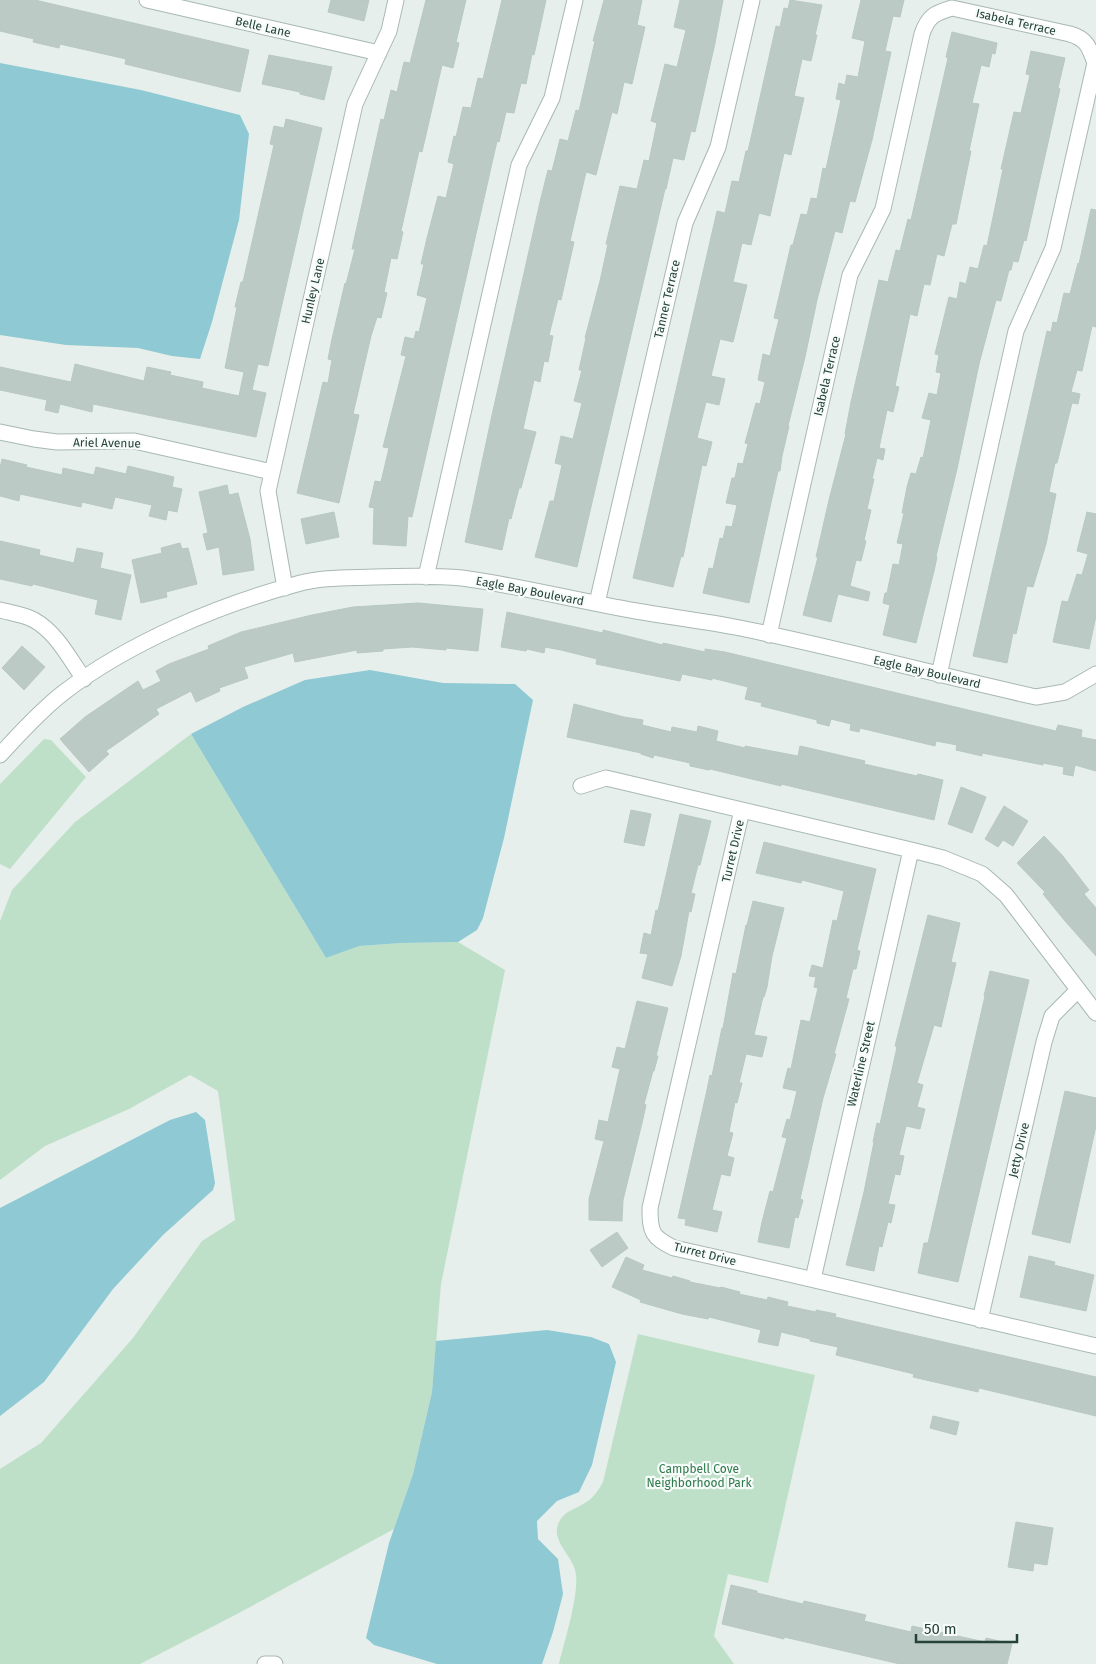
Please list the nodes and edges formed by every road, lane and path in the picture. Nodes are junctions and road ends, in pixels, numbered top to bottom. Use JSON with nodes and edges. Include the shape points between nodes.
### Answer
{"nodes":[{"id":1,"x":147,"y":0,"type":"edge"},
{"id":2,"x":396,"y":0,"type":"edge"},
{"id":3,"x":575,"y":0,"type":"edge"},
{"id":4,"x":752,"y":0,"type":"edge"},
{"id":5,"x":379,"y":53,"type":"junction"},
{"id":6,"x":0,"y":432,"type":"edge"},
{"id":7,"x":272,"y":472,"type":"junction"},
{"id":8,"x":426,"y":577,"type":"junction"},
{"id":9,"x":285,"y":588,"type":"junction"},
{"id":10,"x":597,"y":603,"type":"junction"},
{"id":11,"x":0,"y":610,"type":"edge"},
{"id":12,"x":769,"y":635,"type":"junction"},
{"id":13,"x":1096,"y":674,"type":"edge"},
{"id":14,"x":938,"y":675,"type":"junction"},
{"id":15,"x":84,"y":679,"type":"junction"},
{"id":16,"x":0,"y":755,"type":"edge"},
{"id":17,"x":581,"y":786,"type":"dead end"},
{"id":18,"x":742,"y":810,"type":"junction"},
{"id":19,"x":911,"y":850,"type":"junction"},
{"id":20,"x":1078,"y":990,"type":"junction"},
{"id":21,"x":1096,"y":1013,"type":"edge"},
{"id":22,"x":812,"y":1279,"type":"junction"},
{"id":23,"x":980,"y":1320,"type":"junction"},
{"id":24,"x":1096,"y":1346,"type":"edge"},
{"id":25,"x":265,"y":1664,"type":"edge"},
{"id":26,"x":275,"y":1664,"type":"edge"}],
"edges":[{"from":1,"to":5,"type":"street","name":"Belle Lane"},
{"from":2,"to":5,"type":"street","name":"Hunley Lane"},
{"from":3,"to":8,"type":"street","via":[[552,98],[519,165]]},
{"from":4,"to":10,"type":"street","name":"Tanner Terrace","via":[[718,147],[685,223]]},
{"from":5,"to":7,"type":"street","name":"Hunley Lane","via":[[355,104]]},
{"from":6,"to":7,"type":"street","name":"Ariel Avenue","via":[[57,442],[134,441]]},
{"from":7,"to":9,"type":"street","name":"Hunley Lane","via":[[268,491]]},
{"from":8,"to":9,"type":"street","name":"Eagle Bay Boulevard","via":[[346,578],[299,583]]},
{"from":8,"to":10,"type":"street","name":"Eagle Bay Boulevard","via":[[460,578]]},
{"from":9,"to":15,"type":"street","name":"Eagle Bay Boulevard","via":[[196,618],[146,642]]},
{"from":10,"to":12,"type":"street","name":"Eagle Bay Boulevard"},
{"from":11,"to":15,"type":"street","via":[[20,614],[46,629]]},
{"from":12,"to":14,"type":"street","name":"Eagle Bay Boulevard"},
{"from":12,"to":14,"type":"street","name":"Isabela Terrace","via":[[850,275],[883,209],[926,22],[937,13],[952,8],[1070,34],[1082,38],[1095,63],[1053,248],[1016,331]]},
{"from":13,"to":14,"type":"street","name":"Eagle Bay Boulevard","via":[[1065,692],[1036,697]]},
{"from":15,"to":16,"type":"street","name":"Eagle Bay Boulevard","via":[[62,694]]},
{"from":17,"to":18,"type":"street","name":"Turret Drive","via":[[606,778]]},
{"from":18,"to":19,"type":"street","name":"Turret Drive"},
{"from":18,"to":22,"type":"street","name":"Turret Drive","via":[[650,1208],[650,1225],[656,1239],[674,1248]]},
{"from":19,"to":20,"type":"street","name":"Turret Drive","via":[[943,858],[982,874],[1006,894]]},
{"from":19,"to":22,"type":"street","name":"Waterline Street"},
{"from":20,"to":21,"type":"street","name":"Turret Drive"},
{"from":20,"to":23,"type":"street","name":"Jetty Drive","via":[[1052,1016]]},
{"from":22,"to":23,"type":"street","name":"Turret Drive"},
{"from":23,"to":24,"type":"street","name":"Turret Drive"},
{"from":25,"to":26,"type":"street"}]}
